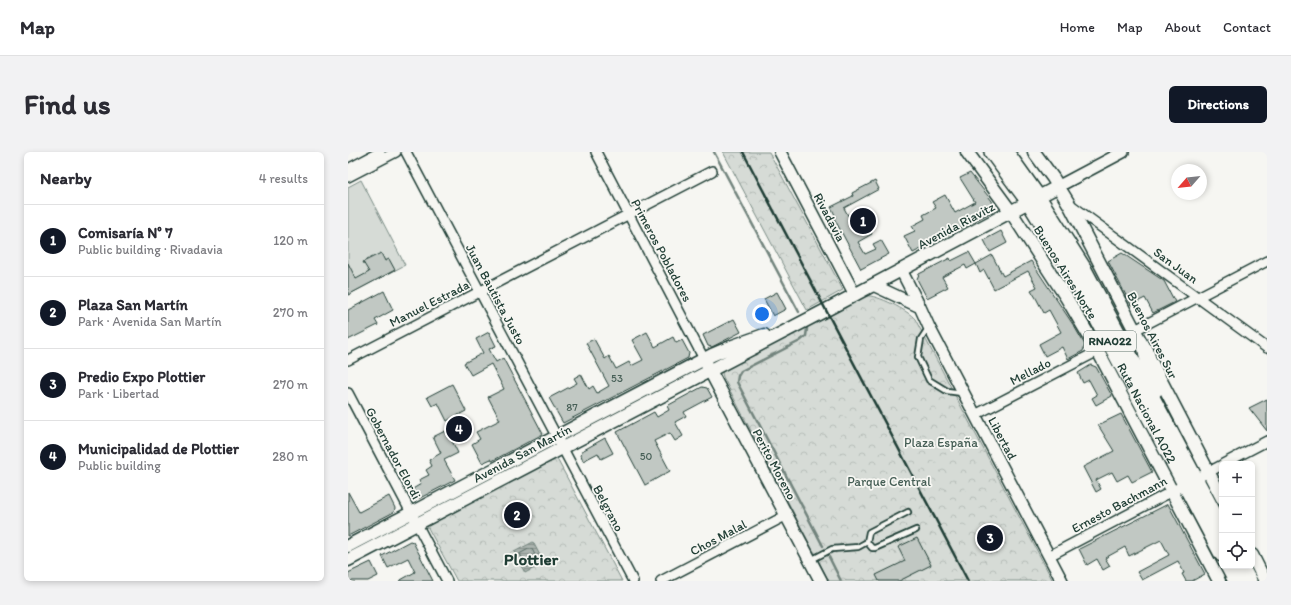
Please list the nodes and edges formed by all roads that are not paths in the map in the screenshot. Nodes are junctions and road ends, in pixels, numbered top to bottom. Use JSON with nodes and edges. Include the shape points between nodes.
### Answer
{"nodes":[{"id":1,"x":380,"y":152,"type":"edge"},
{"id":2,"x":396,"y":152,"type":"edge"},
{"id":3,"x":406,"y":152,"type":"edge"},
{"id":4,"x":596,"y":152,"type":"edge"},
{"id":5,"x":780,"y":152,"type":"edge"},
{"id":6,"x":967,"y":152,"type":"edge"},
{"id":7,"x":992,"y":152,"type":"edge"},
{"id":8,"x":1006,"y":152,"type":"edge"},
{"id":9,"x":1034,"y":152,"type":"edge"},
{"id":10,"x":1123,"y":152,"type":"edge"},
{"id":11,"x":1043,"y":157,"type":"edge"},
{"id":12,"x":348,"y":169,"type":"edge"},
{"id":13,"x":712,"y":171,"type":"dead end"},
{"id":14,"x":348,"y":177,"type":"edge"},
{"id":15,"x":1059,"y":186,"type":"junction"},
{"id":16,"x":1034,"y":200,"type":"junction"},
{"id":17,"x":1069,"y":204,"type":"junction"},
{"id":18,"x":1010,"y":212,"type":"junction"},
{"id":19,"x":628,"y":214,"type":"junction"},
{"id":20,"x":1267,"y":261,"type":"edge"},
{"id":21,"x":903,"y":273,"type":"junction"},
{"id":22,"x":872,"y":285,"type":"junction"},
{"id":23,"x":480,"y":291,"type":"junction"},
{"id":24,"x":855,"y":295,"type":"junction"},
{"id":25,"x":895,"y":296,"type":"junction"},
{"id":26,"x":1197,"y":297,"type":"junction"},
{"id":27,"x":920,"y":307,"type":"junction"},
{"id":28,"x":929,"y":327,"type":"junction"},
{"id":29,"x":1135,"y":330,"type":"junction"},
{"id":30,"x":1267,"y":348,"type":"edge"},
{"id":31,"x":1098,"y":351,"type":"junction"},
{"id":32,"x":1146,"y":351,"type":"junction"},
{"id":33,"x":348,"y":360,"type":"edge"},
{"id":34,"x":707,"y":365,"type":"junction"},
{"id":35,"x":348,"y":393,"type":"edge"},
{"id":36,"x":963,"y":393,"type":"junction"},
{"id":37,"x":1161,"y":413,"type":"junction"},
{"id":38,"x":975,"y":415,"type":"junction"},
{"id":39,"x":1267,"y":441,"type":"edge"},
{"id":40,"x":559,"y":442,"type":"junction"},
{"id":41,"x":1229,"y":461,"type":"edge"},
{"id":42,"x":1219,"y":466,"type":"edge"},
{"id":43,"x":1197,"y":478,"type":"junction"},
{"id":44,"x":1172,"y":491,"type":"junction"},
{"id":45,"x":1221,"y":497,"type":"edge"},
{"id":46,"x":908,"y":512,"type":"dead end"},
{"id":47,"x":786,"y":515,"type":"junction"},
{"id":48,"x":414,"y":519,"type":"junction"},
{"id":49,"x":1219,"y":523,"type":"edge"},
{"id":50,"x":916,"y":530,"type":"dead end"},
{"id":51,"x":867,"y":542,"type":"junction"},
{"id":52,"x":1219,"y":545,"type":"edge"},
{"id":53,"x":348,"y":546,"type":"edge"},
{"id":54,"x":1049,"y":556,"type":"junction"},
{"id":55,"x":348,"y":560,"type":"edge"},
{"id":56,"x":810,"y":561,"type":"junction"},
{"id":57,"x":1255,"y":561,"type":"edge"},
{"id":58,"x":1230,"y":569,"type":"edge"},
{"id":59,"x":1243,"y":569,"type":"edge"},
{"id":60,"x":447,"y":581,"type":"edge"},
{"id":61,"x":633,"y":581,"type":"edge"},
{"id":62,"x":661,"y":581,"type":"edge"},
{"id":63,"x":821,"y":581,"type":"edge"},
{"id":64,"x":1062,"y":581,"type":"edge"},
{"id":65,"x":1219,"y":581,"type":"edge"},
{"id":66,"x":1236,"y":581,"type":"edge"},
{"id":67,"x":1249,"y":581,"type":"edge"},
{"id":68,"x":1266,"y":581,"type":"edge"}],
"edges":[{"from":1,"to":12,"type":"street"},
{"from":2,"to":14,"type":"street"},
{"from":3,"to":23,"type":"street","name":"Juan Bautista Justo"},
{"from":4,"to":19,"type":"street","name":"Primeros Pobladores"},
{"from":5,"to":24,"type":"street","name":"Rivadavia"},
{"from":6,"to":18,"type":"main road","name":"Buenos Aires Norte"},
{"from":7,"to":16,"type":"highway","name":"Ruta Nacional A022","number":"RNA022"},
{"from":8,"to":16,"type":"highway","name":"Ruta Nacional A022","number":"RNA022"},
{"from":9,"to":11,"type":"main road","name":"Buenos Aires Sur"},
{"from":10,"to":15,"type":"street","name":"Avenida Riavitz"},
{"from":11,"to":15,"type":"main road","name":"Buenos Aires Sur"},
{"from":13,"to":19,"type":"street","name":"Manuel Estrada"},
{"from":15,"to":16,"type":"main road","name":"Avenida Riavitz"},
{"from":15,"to":17,"type":"main road","name":"Buenos Aires Sur"},
{"from":16,"to":18,"type":"main road","name":"Avenida Riavitz"},
{"from":16,"to":37,"type":"highway","name":"Ruta Nacional A022","number":"RNA022","via":[[1082,266]]},
{"from":16,"to":43,"type":"highway","name":"Ruta Nacional A022","number":"RNA022","via":[[1079,284]]},
{"from":17,"to":26,"type":"street","name":"San Juan"},
{"from":17,"to":29,"type":"main road","name":"Buenos Aires Sur"},
{"from":18,"to":21,"type":"main road","name":"Avenida Riavitz"},
{"from":18,"to":31,"type":"main road","name":"Buenos Aires Norte"},
{"from":19,"to":23,"type":"street","name":"Manuel Estrada"},
{"from":19,"to":34,"type":"street","name":"Primeros Pobladores"},
{"from":20,"to":26,"type":"street"},
{"from":21,"to":22,"type":"main road","name":"Avenida Riavitz"},
{"from":21,"to":25,"type":"street","via":[[903,291]]},
{"from":21,"to":27,"type":"street","name":"Libertad"},
{"from":22,"to":24,"type":"main road","name":"Avenida Riavitz"},
{"from":22,"to":25,"type":"street"},
{"from":23,"to":33,"type":"street","name":"Manuel Estrada"},
{"from":23,"to":40,"type":"street","name":"Juan Bautista Justo"},
{"from":24,"to":34,"type":"main road","name":"Avenida Riavitz","via":[[803,322],[733,346]]},
{"from":25,"to":27,"type":"street"},
{"from":26,"to":29,"type":"street"},
{"from":26,"to":30,"type":"street","name":"San Juan"},
{"from":27,"to":28,"type":"street","name":"Libertad"},
{"from":28,"to":36,"type":"street","name":"Libertad"},
{"from":28,"to":36,"type":"lane","via":[[921,340],[918,357],[930,380],[947,391]]},
{"from":29,"to":32,"type":"main road","name":"Buenos Aires Sur"},
{"from":31,"to":38,"type":"street","name":"Mellado"},
{"from":31,"to":44,"type":"main road","name":"Buenos Aires Norte"},
{"from":32,"to":37,"type":"highway"},
{"from":32,"to":43,"type":"main road","name":"Buenos Aires Sur"},
{"from":34,"to":40,"type":"main road","name":"Avenida San Martín"},
{"from":34,"to":47,"type":"main road","name":"Perito Moreno"},
{"from":35,"to":48,"type":"street","name":"Gobernador Elordi"},
{"from":36,"to":38,"type":"street","name":"Libertad"},
{"from":37,"to":43,"type":"highway","name":"Ruta Nacional A022","number":"RNA022"},
{"from":38,"to":54,"type":"street","name":"Libertad"},
{"from":39,"to":41,"type":"street","name":"Ernesto Bachmann"},
{"from":40,"to":48,"type":"main road","name":"Avenida San Martín"},
{"from":40,"to":61,"type":"street","name":"Belgrano"},
{"from":42,"to":43,"type":"street","name":"Ernesto Bachmann"},
{"from":43,"to":44,"type":"street","name":"Ernesto Bachmann"},
{"from":43,"to":45,"type":"main road","name":"Buenos Aires Sur"},
{"from":43,"to":49,"type":"highway","name":"Ruta Nacional A022","number":"RNA022"},
{"from":43,"to":52,"type":"highway","name":"Ruta Nacional A022","number":"RNA022"},
{"from":44,"to":54,"type":"street","name":"Ernesto Bachmann"},
{"from":44,"to":65,"type":"main road","name":"Buenos Aires Norte"},
{"from":46,"to":51,"type":"lane","via":[[869,532]]},
{"from":47,"to":56,"type":"main road","name":"Perito Moreno"},
{"from":47,"to":62,"type":"street","name":"Chos Malal"},
{"from":48,"to":53,"type":"main road","name":"Avenida San Martín"},
{"from":48,"to":55,"type":"main road","name":"Avenida San Martín"},
{"from":48,"to":60,"type":"street","name":"Gobernador Elordi"},
{"from":50,"to":51,"type":"lane","via":[[875,548]]},
{"from":51,"to":56,"type":"lane","via":[[858,547],[832,549]]},
{"from":54,"to":64,"type":"street","name":"Libertad"},
{"from":56,"to":63,"type":"main road","name":"Perito Moreno"},
{"from":57,"to":68,"type":"main road"},
{"from":58,"to":66,"type":"highway"},
{"from":59,"to":67,"type":"highway"}]}
